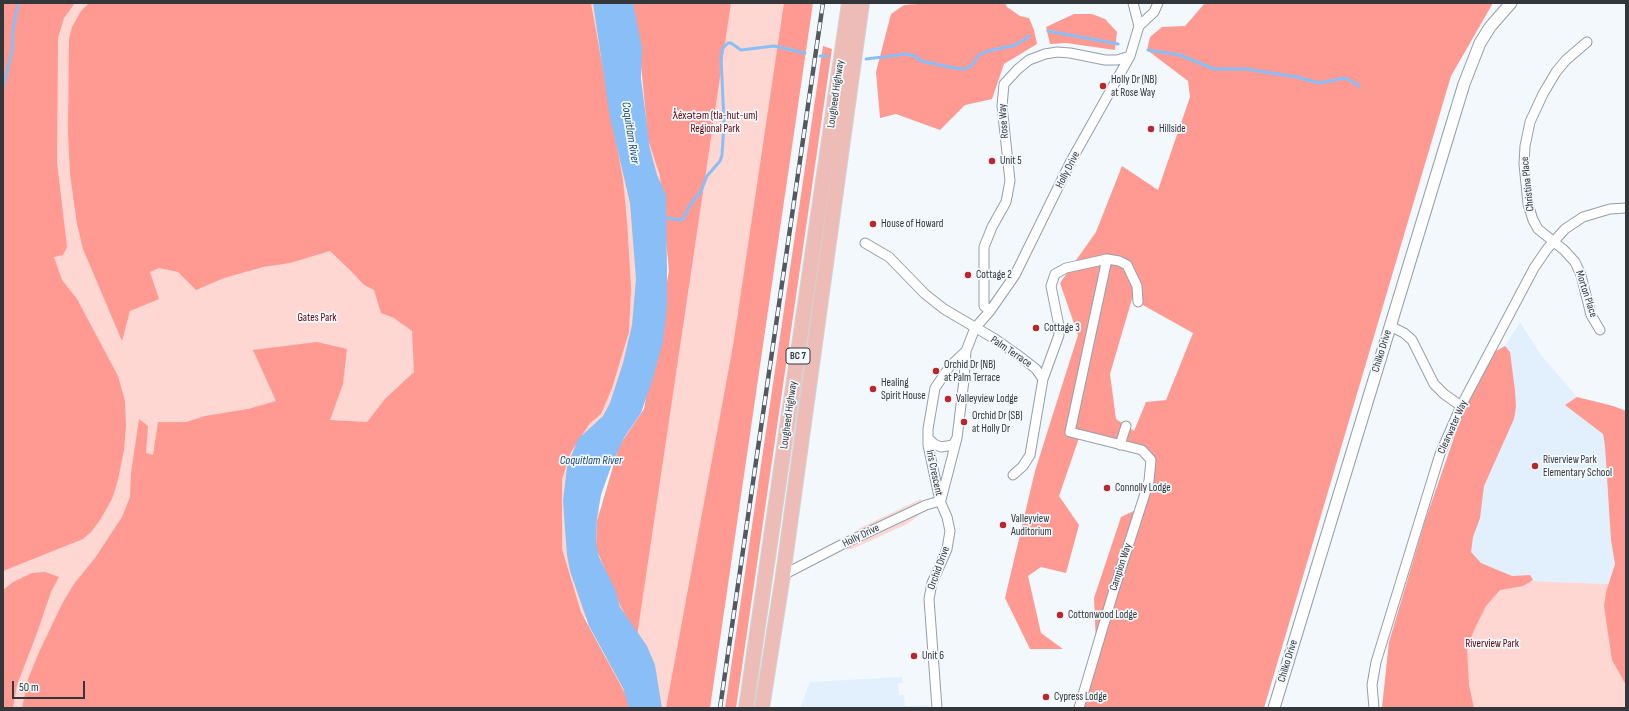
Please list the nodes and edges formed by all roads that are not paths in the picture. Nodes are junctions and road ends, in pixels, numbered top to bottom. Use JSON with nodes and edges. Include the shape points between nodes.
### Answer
{"nodes":[{"id":1,"x":849,"y":3,"type":"edge"},
{"id":2,"x":862,"y":3,"type":"edge"},
{"id":3,"x":1133,"y":3,"type":"edge"},
{"id":4,"x":1158,"y":3,"type":"edge"},
{"id":5,"x":1510,"y":3,"type":"edge"},
{"id":6,"x":1139,"y":26,"type":"junction"},
{"id":7,"x":1587,"y":42,"type":"dead end"},
{"id":8,"x":1130,"y":56,"type":"junction"},
{"id":9,"x":1626,"y":208,"type":"edge"},
{"id":10,"x":1553,"y":242,"type":"junction"},
{"id":11,"x":865,"y":243,"type":"dead end"},
{"id":12,"x":1107,"y":259,"type":"junction"},
{"id":13,"x":1138,"y":302,"type":"dead end"},
{"id":14,"x":990,"y":311,"type":"junction"},
{"id":15,"x":1390,"y":326,"type":"junction"},
{"id":16,"x":976,"y":328,"type":"junction"},
{"id":17,"x":1600,"y":330,"type":"dead end"},
{"id":18,"x":966,"y":351,"type":"junction"},
{"id":19,"x":943,"y":376,"type":"junction"},
{"id":20,"x":1043,"y":379,"type":"junction"},
{"id":21,"x":964,"y":380,"type":"junction"},
{"id":22,"x":1461,"y":406,"type":"junction"},
{"id":23,"x":1126,"y":426,"type":"dead end"},
{"id":24,"x":928,"y":438,"type":"junction"},
{"id":25,"x":957,"y":438,"type":"junction"},
{"id":26,"x":1120,"y":445,"type":"junction"},
{"id":27,"x":1013,"y":475,"type":"dead end"},
{"id":28,"x":940,"y":501,"type":"junction"},
{"id":29,"x":783,"y":576,"type":"junction"},
{"id":30,"x":746,"y":708,"type":"edge"},
{"id":31,"x":762,"y":708,"type":"edge"},
{"id":32,"x":937,"y":708,"type":"edge"},
{"id":33,"x":1079,"y":708,"type":"edge"},
{"id":34,"x":1274,"y":708,"type":"edge"},
{"id":35,"x":1374,"y":708,"type":"edge"}],
"edges":[{"from":1,"to":30,"type":"main road","name":"Lougheed Highway","number":"BC 7"},
{"from":2,"to":29,"type":"main road","name":"Lougheed Highway","number":"BC 7"},
{"from":3,"to":6,"type":"street"},
{"from":4,"to":6,"type":"street","via":[[1154,12]]},
{"from":5,"to":15,"type":"street","name":"Chilko Drive","via":[[1480,43],[1464,84]]},
{"from":6,"to":8,"type":"street","name":"Holly Drive"},
{"from":7,"to":10,"type":"street","name":"Christina Place","via":[[1556,72],[1537,106],[1527,134],[1524,164],[1529,209],[1535,225]]},
{"from":8,"to":14,"type":"street","name":"Holly Drive","via":[[1071,161],[1015,275]]},
{"from":8,"to":14,"type":"street","name":"Rose Way","via":[[1105,60],[1070,53],[1045,54],[1029,60],[1004,84],[1002,106],[1010,181],[1006,202],[992,226],[984,247],[984,306]]},
{"from":9,"to":10,"type":"street","name":"Clearwater Way","via":[[1605,210],[1583,217],[1565,228]]},
{"from":10,"to":17,"type":"street","name":"Morton Place","via":[[1572,258],[1579,270],[1591,315]]},
{"from":10,"to":22,"type":"street","name":"Clearwater Way","via":[[1534,268]]},
{"from":11,"to":16,"type":"street","name":"Palm Terrace","via":[[889,257],[925,294],[944,309]]},
{"from":12,"to":13,"type":"street","via":[[1127,265],[1137,286]]},
{"from":12,"to":20,"type":"street","name":"Palm Terrace","via":[[1066,268],[1055,274],[1050,286],[1059,335]]},
{"from":12,"to":26,"type":"street","name":"Campion Way","via":[[1070,432]]},
{"from":14,"to":16,"type":"street","name":"Holly Drive"},
{"from":15,"to":22,"type":"street","via":[[1404,332],[1412,340],[1434,384]]},
{"from":15,"to":34,"type":"street","name":"Chilko Drive"},
{"from":16,"to":18,"type":"street","name":"Iris Crescent"},
{"from":16,"to":20,"type":"street","name":"Palm Terrace","via":[[1022,358],[1036,369]]},
{"from":18,"to":19,"type":"street","name":"Iris Crescent"},
{"from":18,"to":21,"type":"street","name":"Iris Crescent"},
{"from":19,"to":21,"type":"street","via":[[954,372],[961,373]]},
{"from":19,"to":24,"type":"street","name":"Iris Crescent","via":[[935,388],[929,415]]},
{"from":20,"to":27,"type":"street","via":[[1030,455]]},
{"from":21,"to":25,"type":"street","name":"Iris Crescent"},
{"from":22,"to":35,"type":"street","name":"Clearwater Way","via":[[1440,454],[1376,662],[1372,685]]},
{"from":23,"to":26,"type":"street"},
{"from":24,"to":25,"type":"street","via":[[941,447],[952,445]]},
{"from":24,"to":28,"type":"street","name":"Iris Crescent"},
{"from":25,"to":28,"type":"street","name":"Iris Crescent"},
{"from":26,"to":33,"type":"street","name":"Campion Way","via":[[1142,450],[1152,460],[1148,481]]},
{"from":28,"to":29,"type":"street","name":"Holly Drive","via":[[926,505],[841,545]]},
{"from":28,"to":32,"type":"street","name":"Orchid Drive","via":[[947,517],[949,538],[947,549],[932,583],[929,599]]},
{"from":29,"to":31,"type":"main road","name":"Lougheed Highway","number":"BC 7"}]}
